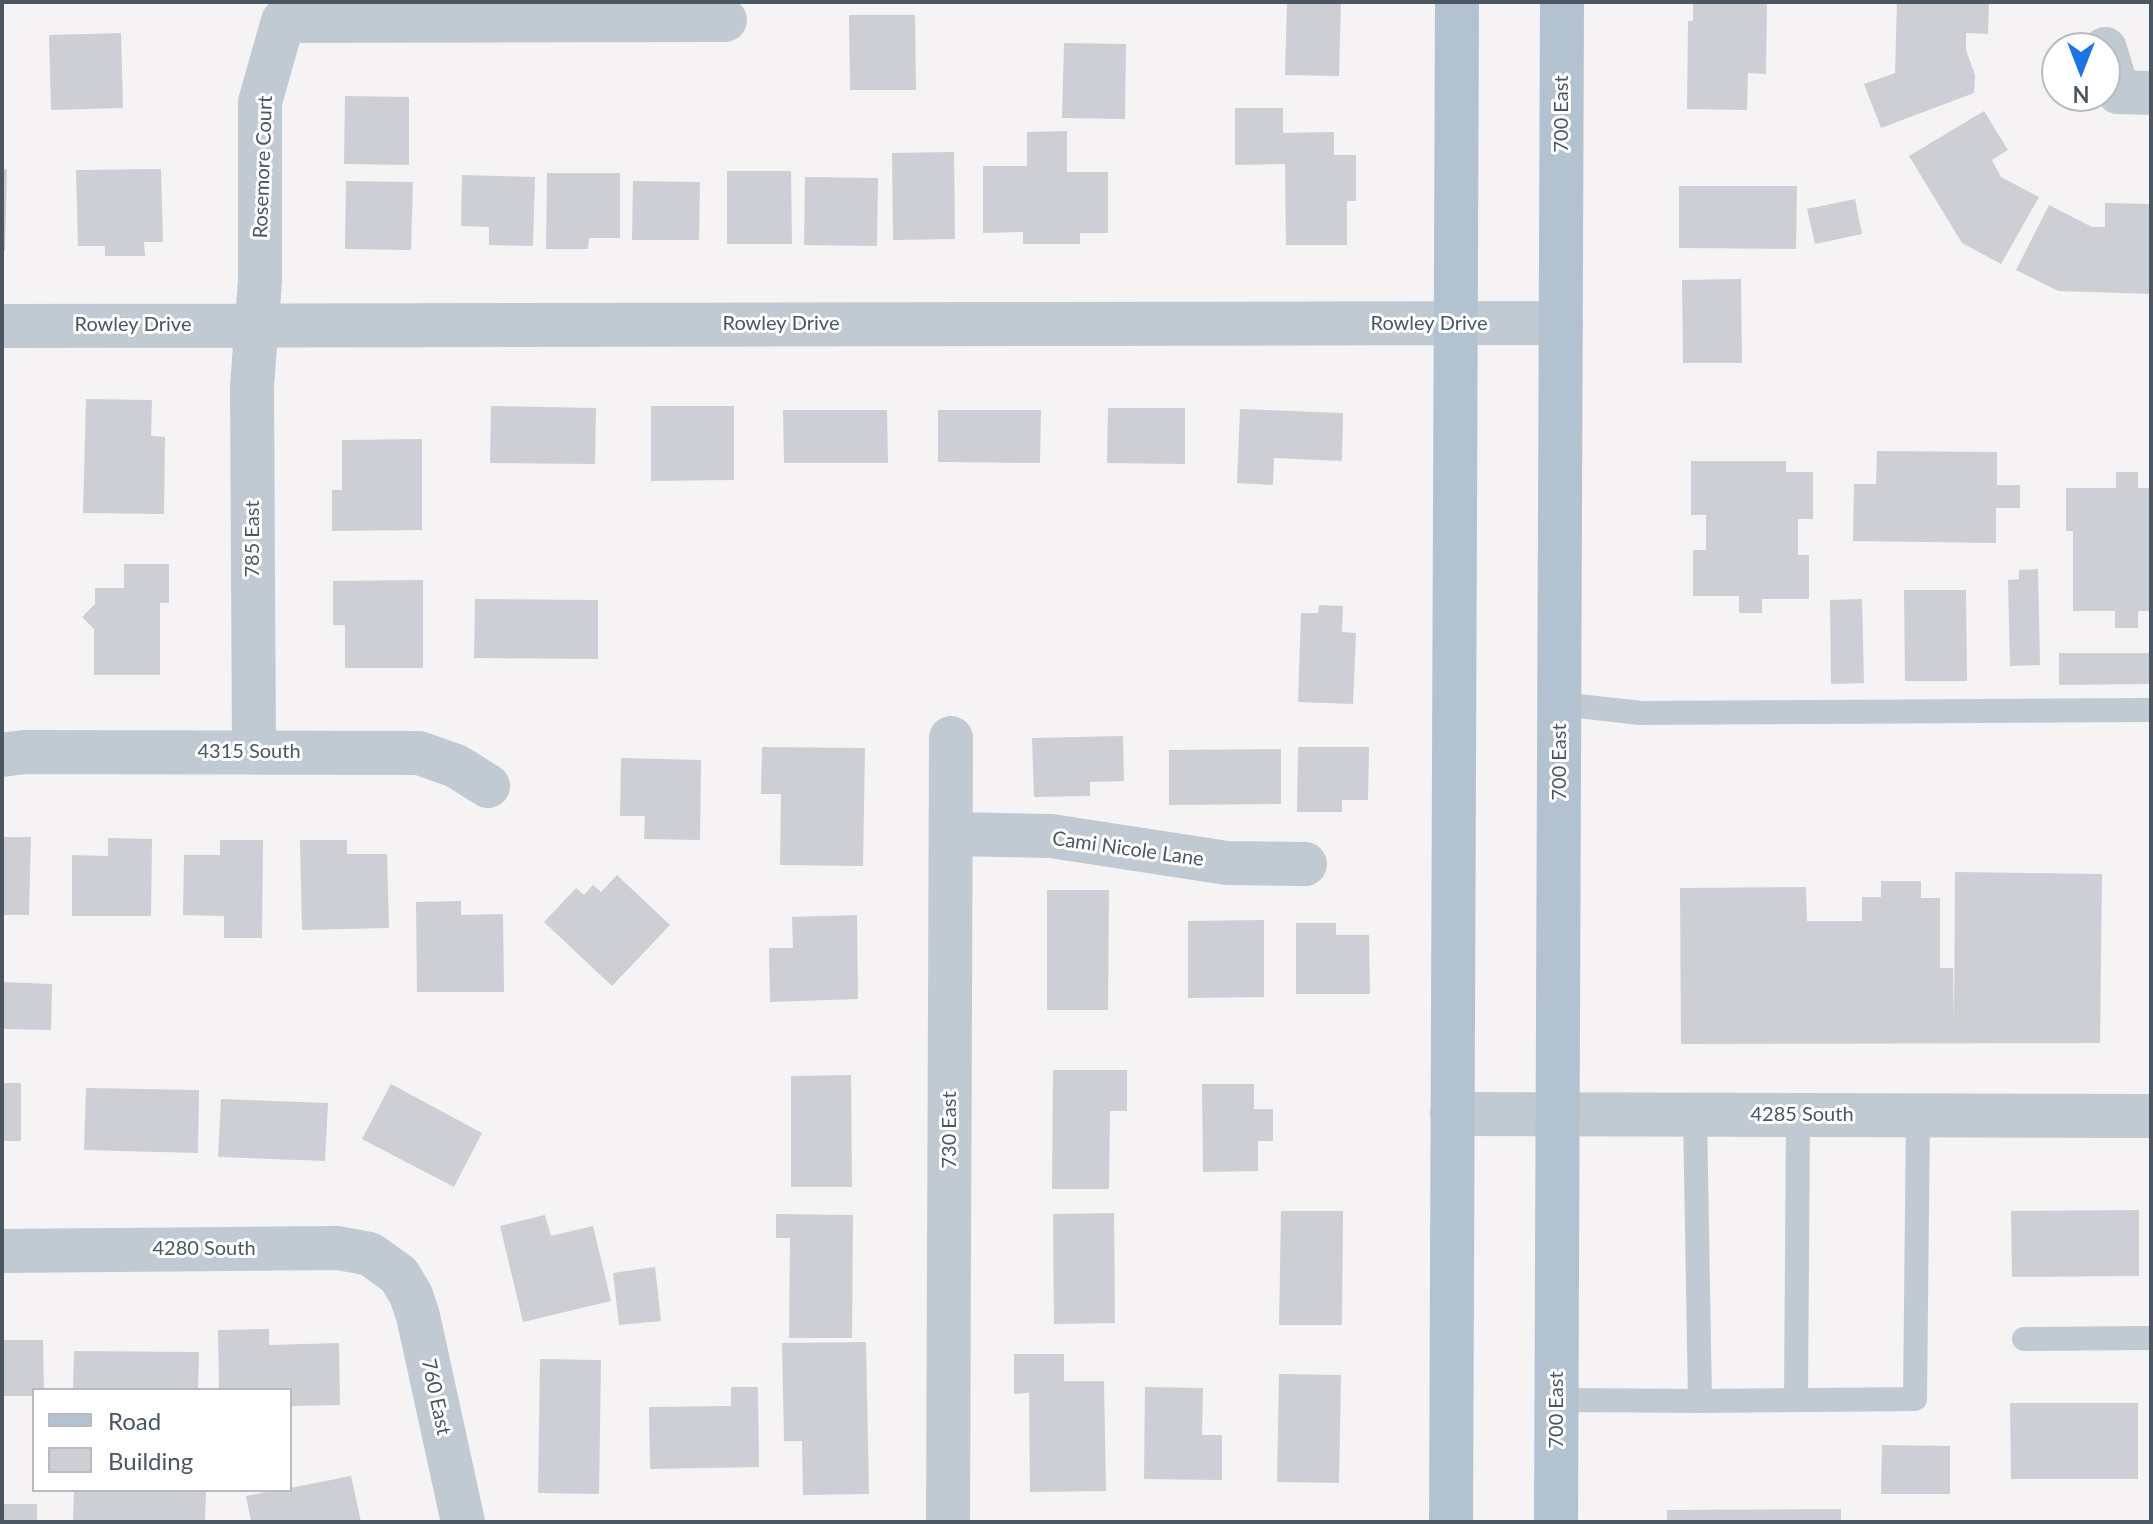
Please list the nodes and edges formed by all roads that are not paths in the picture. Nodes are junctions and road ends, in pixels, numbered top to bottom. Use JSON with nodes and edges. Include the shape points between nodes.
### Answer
{"nodes":[{"id":1,"x":1457,"y":2,"type":"edge"},
{"id":2,"x":1562,"y":2,"type":"edge"},
{"id":3,"x":725,"y":20,"type":"dead end"},
{"id":4,"x":2121,"y":71,"type":"edge"},
{"id":5,"x":2135,"y":93,"type":"edge"},
{"id":6,"x":1455,"y":323,"type":"junction"},
{"id":7,"x":1561,"y":323,"type":"junction"},
{"id":8,"x":257,"y":325,"type":"junction"},
{"id":9,"x":2,"y":326,"type":"edge"},
{"id":10,"x":1560,"y":704,"type":"junction"},
{"id":11,"x":2151,"y":710,"type":"edge"},
{"id":12,"x":951,"y":738,"type":"dead end"},
{"id":13,"x":254,"y":752,"type":"junction"},
{"id":14,"x":2,"y":755,"type":"edge"},
{"id":15,"x":488,"y":786,"type":"dead end"},
{"id":16,"x":951,"y":834,"type":"junction"},
{"id":17,"x":1305,"y":864,"type":"dead end"},
{"id":18,"x":1452,"y":1114,"type":"junction"},
{"id":19,"x":1558,"y":1115,"type":"junction"},
{"id":20,"x":1695,"y":1115,"type":"junction"},
{"id":21,"x":1798,"y":1115,"type":"junction"},
{"id":22,"x":1918,"y":1115,"type":"junction"},
{"id":23,"x":2151,"y":1116,"type":"edge"},
{"id":24,"x":2,"y":1251,"type":"edge"},
{"id":25,"x":399,"y":1275,"type":"joint"},
{"id":26,"x":2151,"y":1338,"type":"edge"},
{"id":27,"x":2024,"y":1339,"type":"dead end"},
{"id":28,"x":1558,"y":1400,"type":"junction"},
{"id":29,"x":1796,"y":1400,"type":"junction"},
{"id":30,"x":1700,"y":1401,"type":"junction"},
{"id":31,"x":463,"y":1522,"type":"edge"},
{"id":32,"x":948,"y":1522,"type":"edge"},
{"id":33,"x":1451,"y":1522,"type":"edge"},
{"id":34,"x":1556,"y":1522,"type":"edge"}],
"edges":[{"from":1,"to":6,"type":"main road"},
{"from":2,"to":7,"type":"main road","name":"700 East"},
{"from":3,"to":8,"type":"street","name":"Rosemore Court","via":[[283,21],[260,102]]},
{"from":4,"to":5,"type":"street"},
{"from":6,"to":7,"type":"street","name":"Rowley Drive"},
{"from":6,"to":8,"type":"street","name":"Rowley Drive"},
{"from":6,"to":18,"type":"main road"},
{"from":7,"to":10,"type":"main road","name":"700 East"},
{"from":8,"to":9,"type":"street","name":"Rowley Drive"},
{"from":8,"to":13,"type":"street","name":"785 East","via":[[252,386]]},
{"from":10,"to":11,"type":"lane","via":[[1641,713]]},
{"from":10,"to":19,"type":"main road","name":"700 East"},
{"from":12,"to":16,"type":"street","name":"730 East"},
{"from":13,"to":14,"type":"street","name":"4315 South"},
{"from":13,"to":15,"type":"street","name":"4315 South","via":[[419,753],[456,766]]},
{"from":16,"to":17,"type":"street","name":"Cami Nicole Lane","via":[[1051,836],[1227,863]]},
{"from":16,"to":32,"type":"street","name":"730 East"},
{"from":18,"to":19,"type":"street","name":"4285 South"},
{"from":18,"to":33,"type":"main road"},
{"from":19,"to":20,"type":"street","name":"4285 South"},
{"from":19,"to":28,"type":"main road","name":"700 East"},
{"from":20,"to":21,"type":"street","name":"4285 South"},
{"from":20,"to":30,"type":"lane"},
{"from":21,"to":22,"type":"street","name":"4285 South"},
{"from":21,"to":29,"type":"lane"},
{"from":22,"to":23,"type":"street","name":"4285 South"},
{"from":22,"to":29,"type":"lane","via":[[1915,1399]]},
{"from":24,"to":25,"type":"street","name":"4280 South","via":[[338,1248],[370,1254]]},
{"from":25,"to":31,"type":"street","name":"760 East","via":[[418,1316]]},
{"from":26,"to":27,"type":"lane"},
{"from":28,"to":30,"type":"lane"},
{"from":28,"to":34,"type":"main road","name":"700 East"},
{"from":29,"to":30,"type":"lane"}]}
